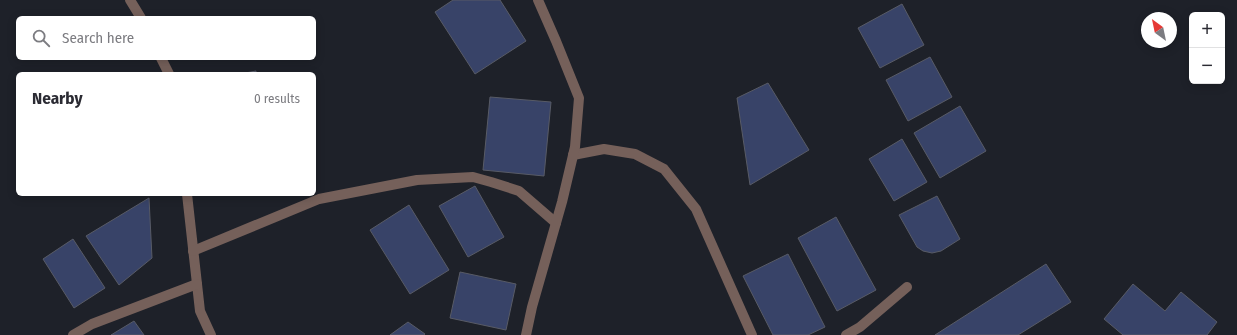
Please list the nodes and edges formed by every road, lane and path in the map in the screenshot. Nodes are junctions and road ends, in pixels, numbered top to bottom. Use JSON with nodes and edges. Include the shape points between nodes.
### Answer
{"nodes":[{"id":1,"x":130,"y":0,"type":"edge"},
{"id":2,"x":538,"y":0,"type":"edge"},
{"id":3,"x":140,"y":16,"type":"edge"},
{"id":4,"x":162,"y":60,"type":"edge"},
{"id":5,"x":168,"y":72,"type":"edge"},
{"id":6,"x":574,"y":155,"type":"junction"},
{"id":7,"x":187,"y":196,"type":"edge"},
{"id":8,"x":556,"y":223,"type":"junction"},
{"id":9,"x":193,"y":251,"type":"junction"},
{"id":10,"x":197,"y":284,"type":"junction"},
{"id":11,"x":907,"y":287,"type":"dead end"},
{"id":12,"x":73,"y":335,"type":"edge"},
{"id":13,"x":211,"y":335,"type":"edge"},
{"id":14,"x":526,"y":335,"type":"edge"},
{"id":15,"x":752,"y":335,"type":"edge"},
{"id":16,"x":846,"y":335,"type":"edge"}],
"edges":[{"from":1,"to":3,"type":"street"},
{"from":2,"to":6,"type":"street","via":[[579,98]]},
{"from":4,"to":5,"type":"street"},
{"from":6,"to":8,"type":"street"},
{"from":6,"to":15,"type":"street","via":[[604,149],[635,154],[664,169],[696,209]]},
{"from":7,"to":9,"type":"street"},
{"from":8,"to":9,"type":"street","via":[[519,191],[491,182],[473,177],[417,180],[319,199]]},
{"from":8,"to":14,"type":"street"},
{"from":9,"to":10,"type":"street"},
{"from":10,"to":12,"type":"street","via":[[92,324]]},
{"from":10,"to":13,"type":"street","via":[[200,311]]},
{"from":11,"to":16,"type":"street","via":[[860,327]]}]}
